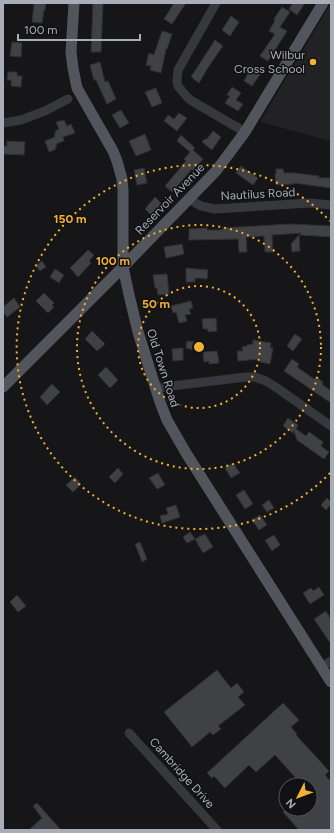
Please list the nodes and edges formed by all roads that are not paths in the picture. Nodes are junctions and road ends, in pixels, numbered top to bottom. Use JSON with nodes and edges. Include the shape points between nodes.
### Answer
{"nodes":[{"id":1,"x":74,"y":3,"type":"edge"},
{"id":2,"x":216,"y":3,"type":"edge"},
{"id":3,"x":323,"y":3,"type":"edge"},
{"id":4,"x":68,"y":99,"type":"dead end"},
{"id":5,"x":3,"y":123,"type":"edge"},
{"id":6,"x":245,"y":132,"type":"junction"},
{"id":7,"x":189,"y":199,"type":"junction"},
{"id":8,"x":331,"y":205,"type":"edge"},
{"id":9,"x":123,"y":267,"type":"junction"},
{"id":10,"x":3,"y":387,"type":"edge"},
{"id":11,"x":155,"y":388,"type":"junction"},
{"id":12,"x":331,"y":426,"type":"edge"},
{"id":13,"x":326,"y":664,"type":"edge"},
{"id":14,"x":331,"y":682,"type":"edge"},
{"id":15,"x":129,"y":733,"type":"dead end"},
{"id":16,"x":217,"y":830,"type":"edge"}],
"edges":[{"from":1,"to":9,"type":"main road","name":"Old Town Road","via":[[71,52],[77,88],[113,151],[122,179]]},
{"from":2,"to":6,"type":"street","via":[[178,70],[177,82],[181,91],[192,101]]},
{"from":3,"to":6,"type":"main road","name":"Reservoir Avenue"},
{"from":4,"to":5,"type":"street","via":[[21,120]]},
{"from":6,"to":7,"type":"main road","name":"Reservoir Avenue","via":[[216,171]]},
{"from":7,"to":8,"type":"street","name":"Nautilus Road","via":[[201,206],[215,209],[310,203]]},
{"from":7,"to":9,"type":"main road","name":"Reservoir Avenue"},
{"from":9,"to":10,"type":"main road","name":"Reservoir Avenue"},
{"from":9,"to":11,"type":"main road","name":"Old Town Road","via":[[138,332]]},
{"from":11,"to":12,"type":"street","via":[[255,377],[277,388]]},
{"from":11,"to":13,"type":"main road","name":"Old Town Road","via":[[167,420],[186,453]]},
{"from":13,"to":14,"type":"main road","name":"Old Town Road"},
{"from":15,"to":16,"type":"street","name":"Cambridge Drive"}]}
